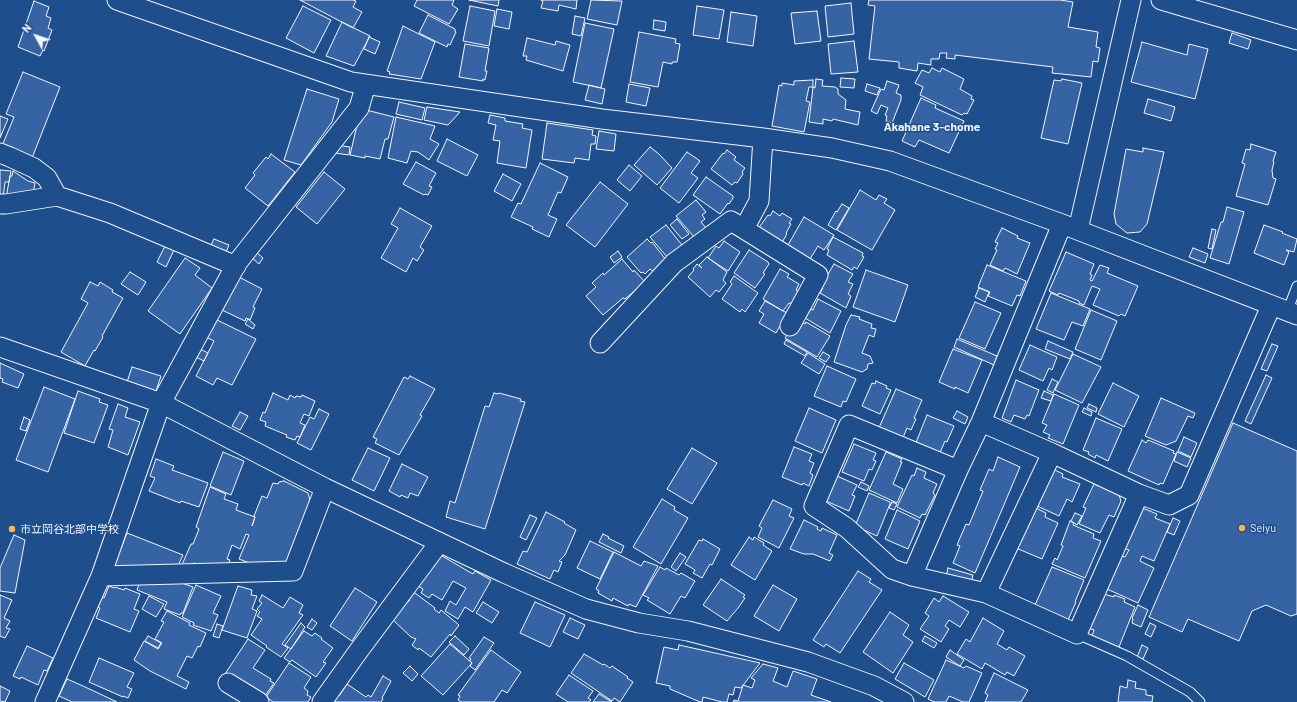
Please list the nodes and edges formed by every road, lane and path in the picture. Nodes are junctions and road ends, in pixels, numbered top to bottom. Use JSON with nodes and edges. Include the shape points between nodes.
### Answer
{"nodes":[{"id":1,"x":117,"y":0,"type":"edge"},
{"id":2,"x":1131,"y":0,"type":"edge"},
{"id":3,"x":1160,"y":0,"type":"edge"},
{"id":4,"x":1297,"y":40,"type":"edge"},
{"id":5,"x":366,"y":84,"type":"junction"},
{"id":6,"x":763,"y":138,"type":"junction"},
{"id":7,"x":0,"y":153,"type":"edge"},
{"id":8,"x":57,"y":196,"type":"junction"},
{"id":9,"x":0,"y":204,"type":"edge"},
{"id":10,"x":1070,"y":227,"type":"junction"},
{"id":11,"x":744,"y":229,"type":"junction"},
{"id":12,"x":236,"y":266,"type":"junction"},
{"id":13,"x":1297,"y":286,"type":"edge"},
{"id":14,"x":1285,"y":311,"type":"edge"},
{"id":15,"x":790,"y":326,"type":"dead end"},
{"id":16,"x":600,"y":343,"type":"dead end"},
{"id":17,"x":0,"y":348,"type":"edge"},
{"id":18,"x":161,"y":403,"type":"junction"},
{"id":19,"x":981,"y":422,"type":"junction"},
{"id":20,"x":1052,"y":453,"type":"junction"},
{"id":21,"x":958,"y":470,"type":"junction"},
{"id":22,"x":325,"y":488,"type":"junction"},
{"id":23,"x":1140,"y":494,"type":"junction"},
{"id":24,"x":439,"y":543,"type":"junction"},
{"id":25,"x":101,"y":576,"type":"junction"},
{"id":26,"x":912,"y":576,"type":"junction"},
{"id":27,"x":986,"y":593,"type":"junction"},
{"id":28,"x":1077,"y":634,"type":"junction"},
{"id":29,"x":228,"y":683,"type":"dead end"},
{"id":30,"x":45,"y":702,"type":"edge"},
{"id":31,"x":260,"y":702,"type":"edge"},
{"id":32,"x":322,"y":702,"type":"edge"},
{"id":33,"x":904,"y":702,"type":"edge"},
{"id":34,"x":1200,"y":702,"type":"edge"}],
"edges":[{"from":1,"to":5,"type":"street","via":[[351,82]]},
{"from":2,"to":10,"type":"street"},
{"from":3,"to":4,"type":"street"},
{"from":5,"to":6,"type":"street","via":[[602,119]]},
{"from":5,"to":12,"type":"street","via":[[359,108]]},
{"from":6,"to":10,"type":"street","via":[[832,148],[890,161]]},
{"from":6,"to":11,"type":"street","via":[[760,201]]},
{"from":7,"to":8,"type":"street","via":[[34,168],[47,178]]},
{"from":8,"to":9,"type":"street"},
{"from":8,"to":12,"type":"street","via":[[110,213]]},
{"from":10,"to":14,"type":"street"},
{"from":10,"to":19,"type":"street"},
{"from":11,"to":15,"type":"street","via":[[818,275]]},
{"from":11,"to":16,"type":"street","via":[[731,221],[674,263]]},
{"from":12,"to":18,"type":"street"},
{"from":13,"to":14,"type":"lane"},
{"from":14,"to":23,"type":"street","via":[[1189,495],[1169,505]]},
{"from":17,"to":18,"type":"street"},
{"from":18,"to":22,"type":"street"},
{"from":18,"to":25,"type":"street"},
{"from":19,"to":20,"type":"street"},
{"from":19,"to":21,"type":"street"},
{"from":20,"to":23,"type":"street"},
{"from":20,"to":27,"type":"street"},
{"from":21,"to":26,"type":"street"},
{"from":21,"to":26,"type":"street","via":[[849,425],[814,506],[847,528],[892,569]]},
{"from":22,"to":24,"type":"street"},
{"from":22,"to":25,"type":"street","via":[[293,571]]},
{"from":23,"to":28,"type":"street"},
{"from":24,"to":32,"type":"street"},
{"from":24,"to":33,"type":"street","via":[[586,609],[639,623],[688,631],[808,662],[874,686]]},
{"from":25,"to":30,"type":"street"},
{"from":26,"to":27,"type":"street"},
{"from":27,"to":28,"type":"street"},
{"from":28,"to":34,"type":"lane","via":[[1127,656],[1190,692]]},
{"from":29,"to":31,"type":"street"}]}
